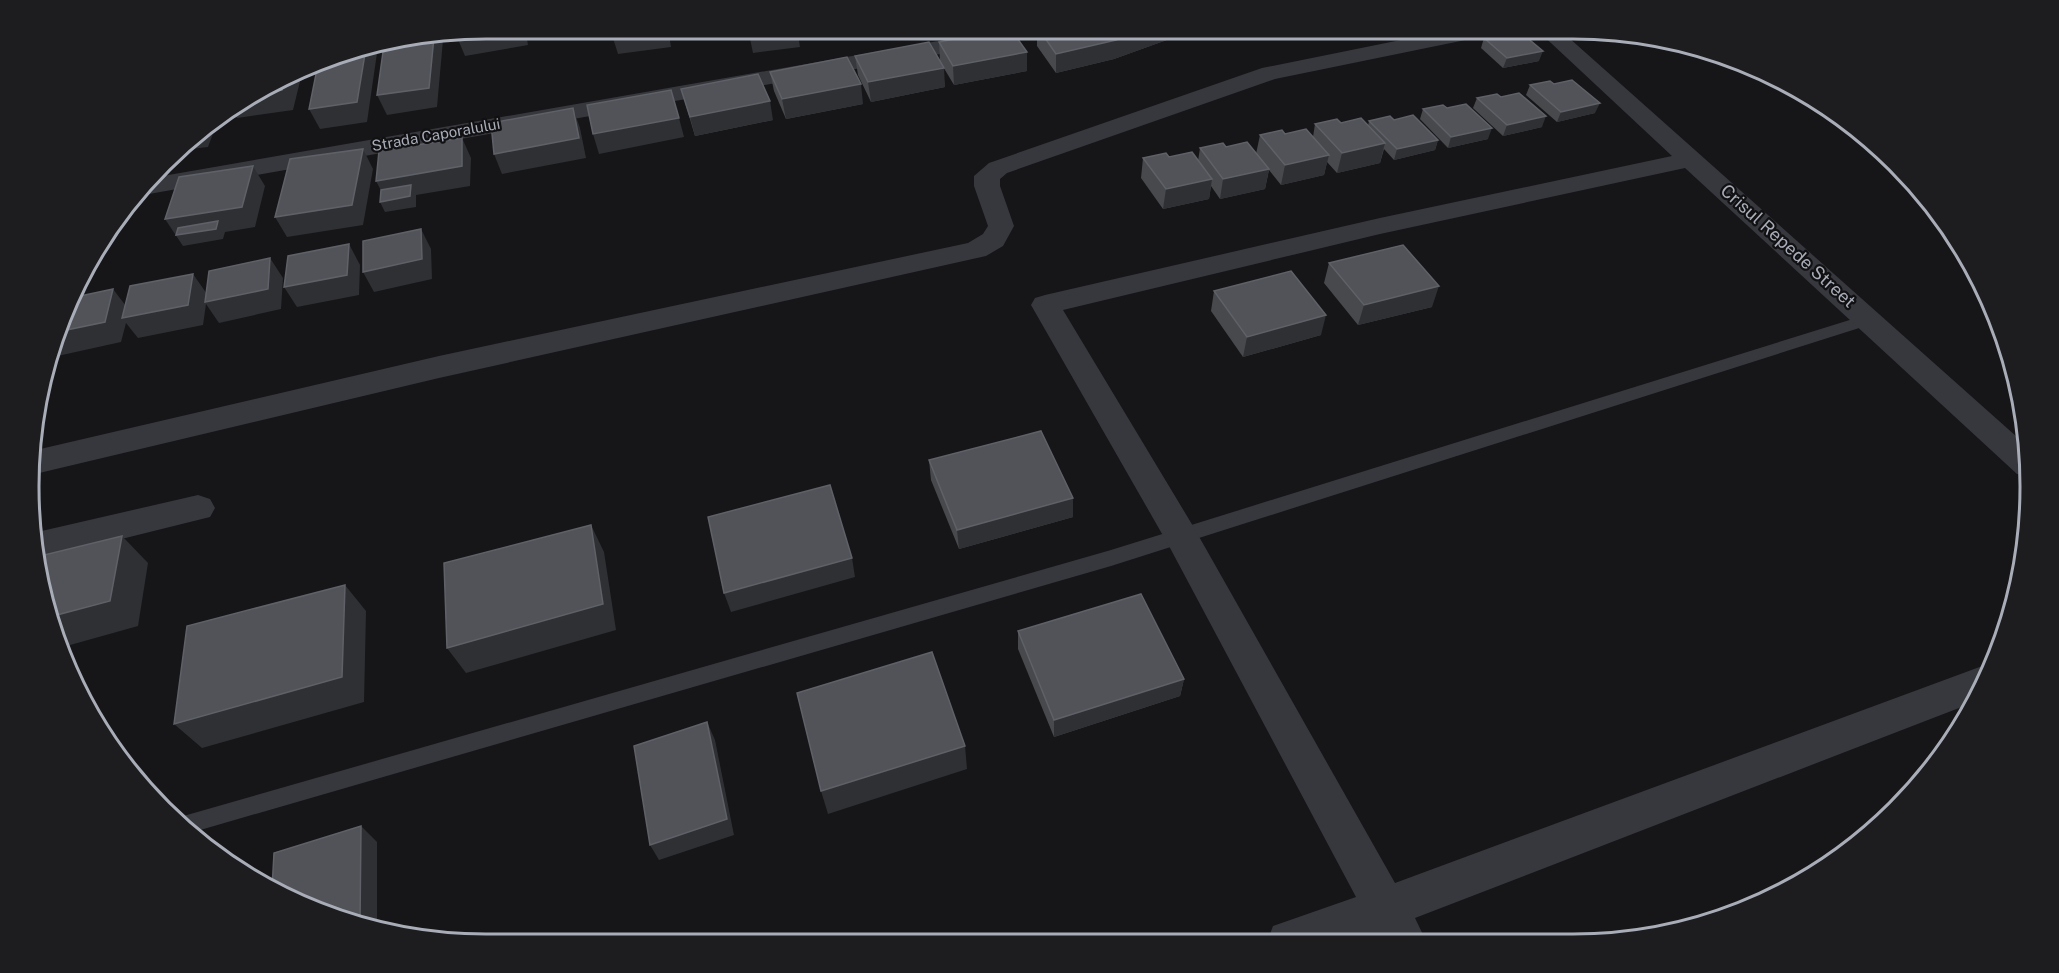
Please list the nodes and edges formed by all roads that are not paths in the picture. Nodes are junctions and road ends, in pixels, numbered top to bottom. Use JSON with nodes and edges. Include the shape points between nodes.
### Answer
{"nodes":[{"id":1,"x":979,"y":39,"type":"edge"},
{"id":2,"x":1434,"y":39,"type":"edge"},
{"id":3,"x":1559,"y":39,"type":"edge"},
{"id":4,"x":1693,"y":159,"type":"junction"},
{"id":5,"x":156,"y":185,"type":"edge"},
{"id":6,"x":1869,"y":319,"type":"junction"},
{"id":7,"x":2019,"y":457,"type":"edge"},
{"id":8,"x":40,"y":461,"type":"edge"},
{"id":9,"x":198,"y":508,"type":"dead end"},
{"id":10,"x":1181,"y":536,"type":"junction"},
{"id":11,"x":43,"y":545,"type":"edge"},
{"id":12,"x":1973,"y":686,"type":"edge"},
{"id":13,"x":190,"y":822,"type":"edge"},
{"id":14,"x":1395,"y":924,"type":"edge"},
{"id":15,"x":1336,"y":934,"type":"edge"}],
"edges":[{"from":1,"to":5,"type":"street","name":"Strada Caporalului"},
{"from":2,"to":8,"type":"street","via":[[1270,74],[998,168],[987,176],[987,186],[1001,226],[993,240],[976,250],[439,367]]},
{"from":3,"to":4,"type":"street","name":"Crisul Repede Street"},
{"from":4,"to":6,"type":"street","name":"Crisul Repede Street"},
{"from":4,"to":10,"type":"street","via":[[1045,304]]},
{"from":6,"to":7,"type":"street","name":"Crisul Repede Street"},
{"from":6,"to":10,"type":"lane"},
{"from":9,"to":11,"type":"street"},
{"from":10,"to":13,"type":"lane"},
{"from":10,"to":14,"type":"street"},
{"from":12,"to":14,"type":"street"},
{"from":14,"to":15,"type":"street"}]}
